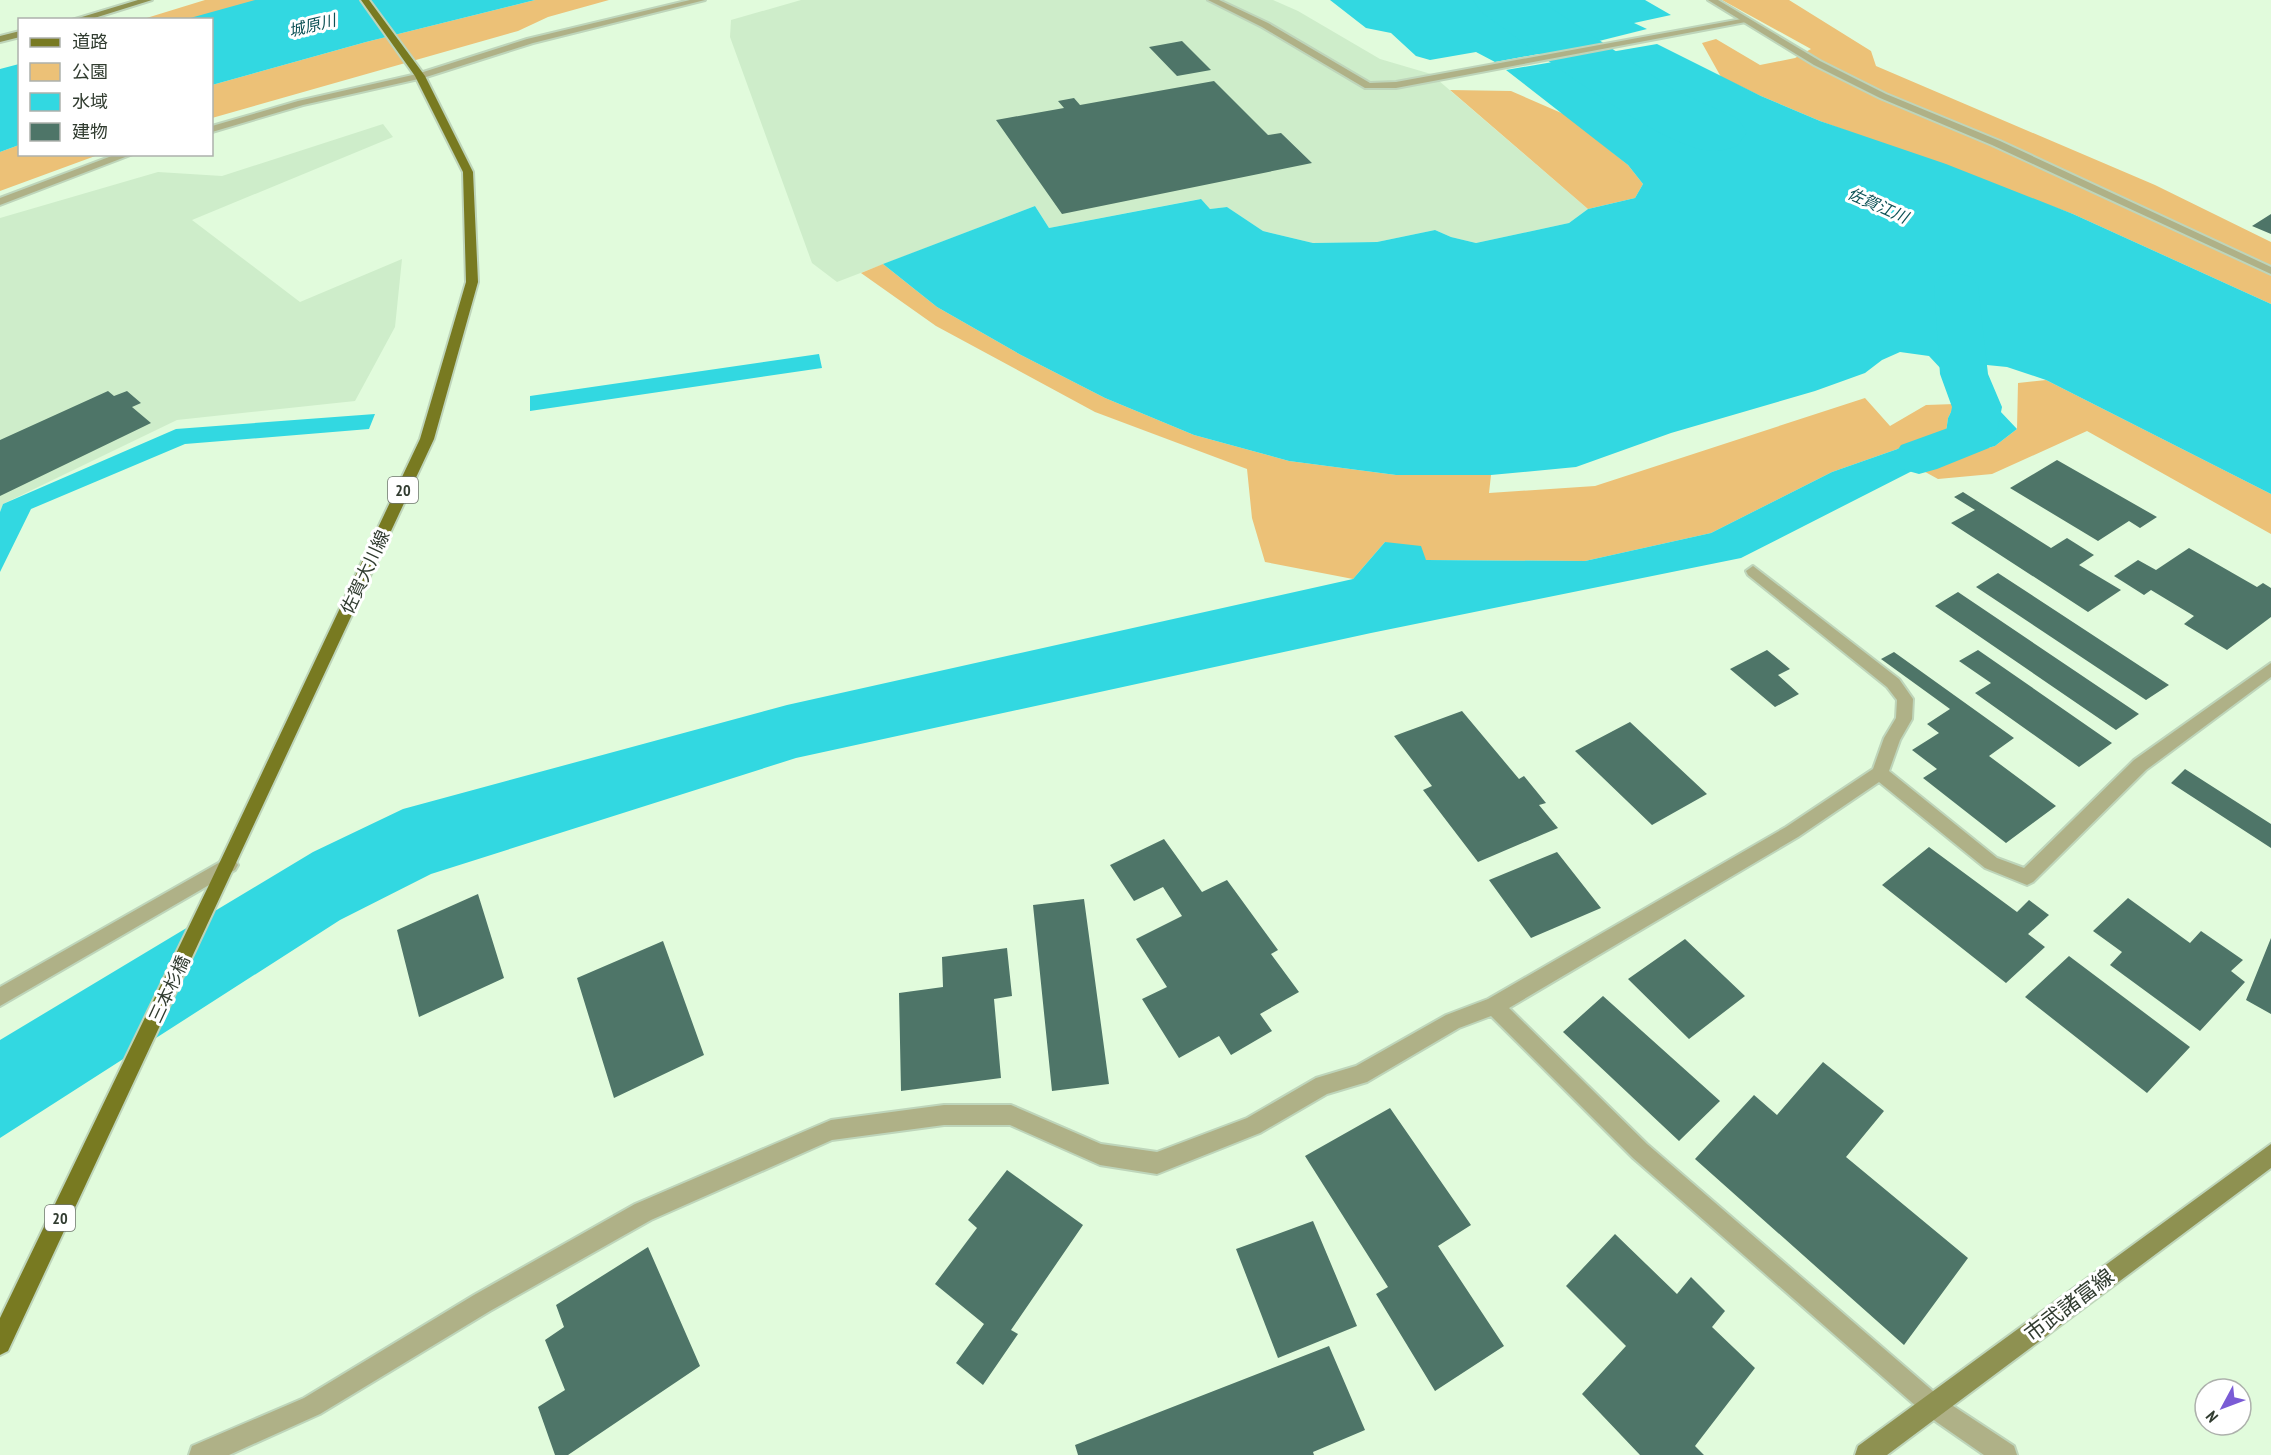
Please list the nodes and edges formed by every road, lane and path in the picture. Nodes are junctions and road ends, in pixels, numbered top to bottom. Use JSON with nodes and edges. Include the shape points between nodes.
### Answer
{"nodes":[{"id":1,"x":148,"y":0,"type":"edge"},
{"id":2,"x":365,"y":0,"type":"edge"},
{"id":3,"x":701,"y":0,"type":"edge"},
{"id":4,"x":1212,"y":0,"type":"edge"},
{"id":5,"x":1712,"y":0,"type":"edge"},
{"id":6,"x":83,"y":18,"type":"edge"},
{"id":7,"x":1747,"y":21,"type":"junction"},
{"id":8,"x":18,"y":34,"type":"edge"},
{"id":9,"x":0,"y":39,"type":"edge"},
{"id":10,"x":420,"y":76,"type":"junction"},
{"id":11,"x":213,"y":129,"type":"edge"},
{"id":12,"x":123,"y":156,"type":"edge"},
{"id":13,"x":0,"y":202,"type":"edge"},
{"id":14,"x":2271,"y":271,"type":"edge"},
{"id":15,"x":1753,"y":571,"type":"dead end"},
{"id":16,"x":2269,"y":674,"type":"edge"},
{"id":17,"x":1880,"y":773,"type":"junction"},
{"id":18,"x":229,"y":864,"type":"junction"},
{"id":19,"x":218,"y":886,"type":"joint"},
{"id":20,"x":0,"y":997,"type":"edge"},
{"id":21,"x":1494,"y":1006,"type":"junction"},
{"id":22,"x":2271,"y":1155,"type":"edge"},
{"id":23,"x":0,"y":1343,"type":"edge"},
{"id":24,"x":1933,"y":1406,"type":"junction"},
{"id":25,"x":201,"y":1455,"type":"edge"},
{"id":26,"x":1867,"y":1455,"type":"edge"},
{"id":27,"x":2005,"y":1455,"type":"edge"}],
"edges":[{"from":1,"to":6,"type":"main road"},
{"from":2,"to":10,"type":"main road","number":"20"},
{"from":3,"to":10,"type":"street","via":[[530,41]]},
{"from":4,"to":7,"type":"street","via":[[1265,25],[1368,86],[1490,69]]},
{"from":5,"to":7,"type":"street"},
{"from":7,"to":14,"type":"street","via":[[1883,96],[1996,143]]},
{"from":8,"to":9,"type":"main road"},
{"from":10,"to":11,"type":"street","via":[[300,103]]},
{"from":10,"to":18,"type":"main road","name":"佐賀大川線","number":"20","via":[[468,172],[472,282],[427,439]]},
{"from":12,"to":13,"type":"street"},
{"from":15,"to":17,"type":"street","via":[[1893,683],[1905,699],[1904,719],[1892,738]]},
{"from":16,"to":17,"type":"street","via":[[2140,765],[2027,877],[1991,863]]},
{"from":17,"to":21,"type":"street","via":[[1792,832]]},
{"from":18,"to":19,"type":"main road","name":"佐賀大川線","number":"20"},
{"from":18,"to":20,"type":"street"},
{"from":19,"to":23,"type":"main road","name":"三本杉橋","number":"20"},
{"from":21,"to":24,"type":"street","via":[[1640,1151]]},
{"from":21,"to":25,"type":"street","via":[[1453,1021],[1360,1075],[1323,1085],[1253,1126],[1157,1163],[1100,1154],[1011,1115],[944,1115],[831,1130],[643,1212],[312,1406]]},
{"from":22,"to":24,"type":"main road","name":"市武諸富線"},
{"from":24,"to":26,"type":"main road","name":"市武諸富線"},
{"from":24,"to":27,"type":"street"}]}
